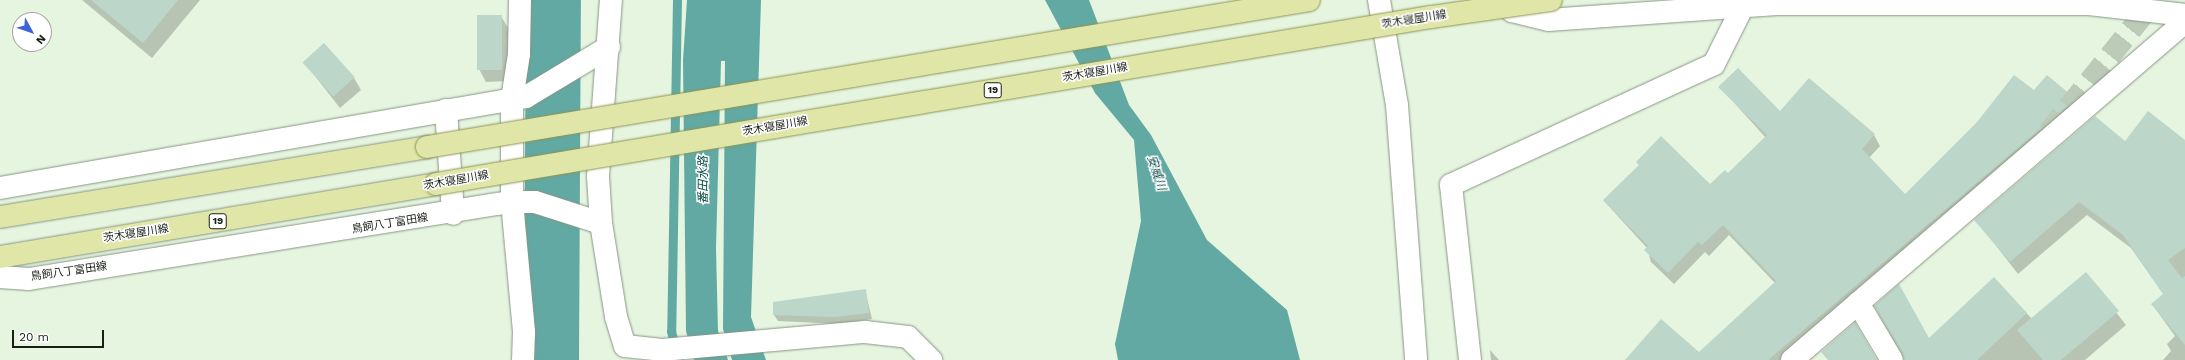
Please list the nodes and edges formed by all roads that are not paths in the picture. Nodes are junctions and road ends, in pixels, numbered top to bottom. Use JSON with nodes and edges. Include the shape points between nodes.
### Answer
{"nodes":[{"id":1,"x":520,"y":0,"type":"edge"},
{"id":2,"x":611,"y":0,"type":"edge"},
{"id":3,"x":1309,"y":0,"type":"edge"},
{"id":4,"x":1379,"y":0,"type":"edge"},
{"id":5,"x":1550,"y":0,"type":"edge"},
{"id":6,"x":1508,"y":4,"type":"edge"},
{"id":7,"x":1743,"y":6,"type":"junction"},
{"id":8,"x":2185,"y":15,"type":"edge"},
{"id":9,"x":2185,"y":22,"type":"edge"},
{"id":10,"x":600,"y":51,"type":"junction"},
{"id":11,"x":519,"y":98,"type":"junction"},
{"id":12,"x":446,"y":110,"type":"junction"},
{"id":13,"x":0,"y":188,"type":"edge"},
{"id":14,"x":512,"y":202,"type":"junction"},
{"id":15,"x":453,"y":214,"type":"junction"},
{"id":16,"x":0,"y":217,"type":"edge"},
{"id":17,"x":594,"y":222,"type":"junction"},
{"id":18,"x":0,"y":257,"type":"edge"},
{"id":19,"x":0,"y":277,"type":"edge"},
{"id":20,"x":1858,"y":303,"type":"junction"},
{"id":21,"x":623,"y":353,"type":"edge"},
{"id":22,"x":523,"y":360,"type":"edge"},
{"id":23,"x":931,"y":360,"type":"edge"},
{"id":24,"x":1416,"y":360,"type":"edge"},
{"id":25,"x":1470,"y":360,"type":"edge"},
{"id":26,"x":1792,"y":360,"type":"edge"},
{"id":27,"x":1892,"y":360,"type":"edge"}],
"edges":[{"from":1,"to":11,"type":"street"},
{"from":2,"to":10,"type":"street"},
{"from":3,"to":16,"type":"main road","bridge":true},
{"from":4,"to":24,"type":"street","via":[[1397,104]]},
{"from":5,"to":18,"type":"main road","name":"茨木寝屋川線","number":"19","bridge":true,"via":[[1423,18]]},
{"from":6,"to":7,"type":"street","via":[[1548,20]]},
{"from":7,"to":8,"type":"street","via":[[2089,4]]},
{"from":7,"to":25,"type":"street","via":[[1714,64],[1451,186]]},
{"from":9,"to":20,"type":"street"},
{"from":10,"to":11,"type":"street"},
{"from":10,"to":17,"type":"street","via":[[598,176]]},
{"from":11,"to":12,"type":"street"},
{"from":11,"to":14,"type":"street"},
{"from":12,"to":13,"type":"street"},
{"from":12,"to":15,"type":"street"},
{"from":14,"to":15,"type":"street","name":"鳥飼八丁富田線"},
{"from":14,"to":17,"type":"street","name":"鳥飼八丁富田線","via":[[535,202]]},
{"from":14,"to":22,"type":"street","via":[[524,332]]},
{"from":15,"to":19,"type":"street","name":"鳥飼八丁富田線","via":[[29,279]]},
{"from":17,"to":21,"type":"street"},
{"from":20,"to":26,"type":"street"},
{"from":20,"to":27,"type":"street"},
{"from":21,"to":23,"type":"street","via":[[764,338],[889,333],[908,337]]}]}
